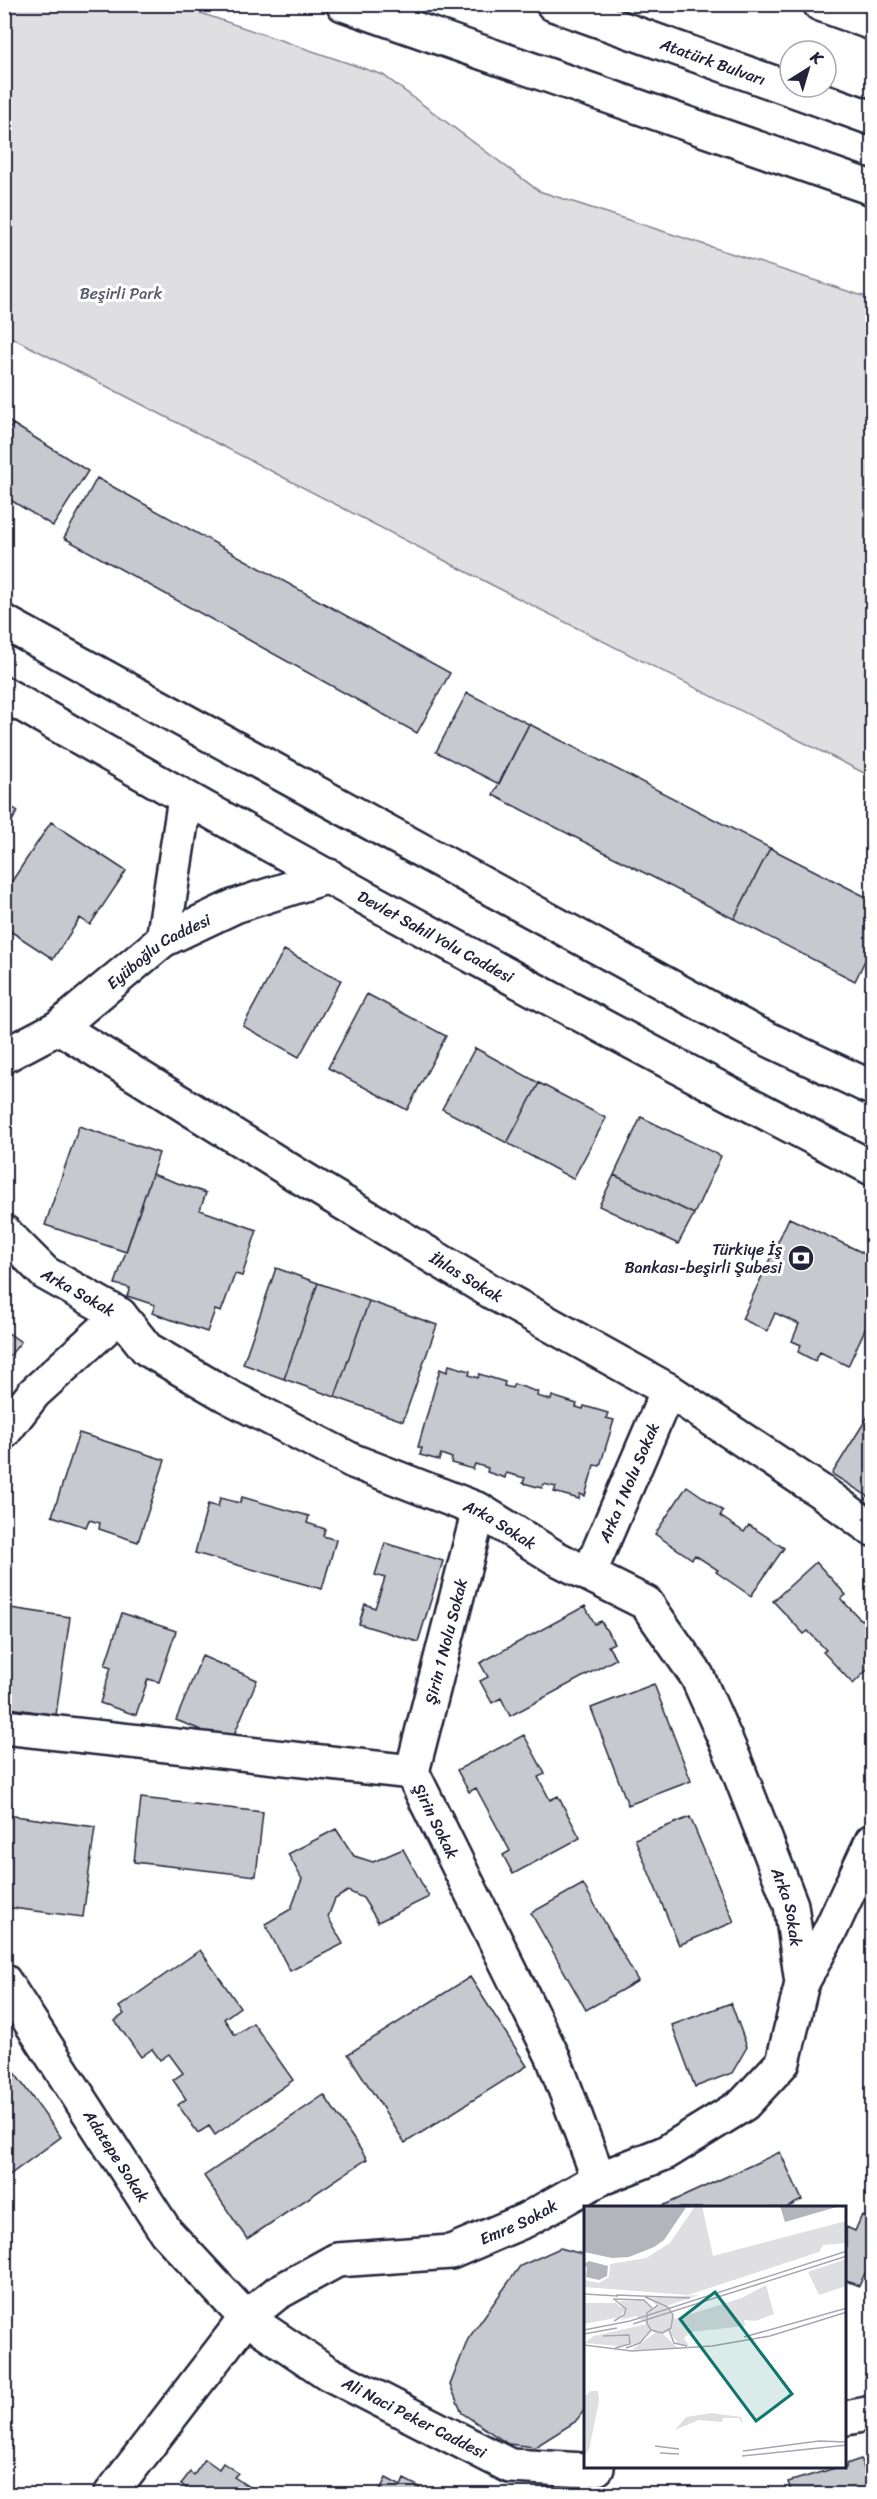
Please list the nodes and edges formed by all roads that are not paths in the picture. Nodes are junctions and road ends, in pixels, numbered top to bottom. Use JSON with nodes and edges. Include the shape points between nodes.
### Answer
{"nodes":[{"id":1,"x":343,"y":4,"type":"edge"},
{"id":2,"x":553,"y":4,"type":"edge"},
{"id":3,"x":820,"y":4,"type":"edge"},
{"id":4,"x":873,"y":23,"type":"edge"},
{"id":5,"x":873,"y":118,"type":"edge"},
{"id":6,"x":873,"y":188,"type":"edge"},
{"id":7,"x":4,"y":622,"type":"edge"},
{"id":8,"x":4,"y":694,"type":"edge"},
{"id":9,"x":186,"y":798,"type":"junction"},
{"id":10,"x":329,"y":876,"type":"junction"},
{"id":11,"x":163,"y":940,"type":"junction"},
{"id":12,"x":59,"y":1027,"type":"junction"},
{"id":13,"x":4,"y":1056,"type":"edge"},
{"id":14,"x":873,"y":1089,"type":"edge"},
{"id":15,"x":873,"y":1168,"type":"edge"},
{"id":16,"x":4,"y":1232,"type":"edge"},
{"id":17,"x":120,"y":1315,"type":"junction"},
{"id":18,"x":668,"y":1390,"type":"junction"},
{"id":19,"x":4,"y":1432,"type":"edge"},
{"id":20,"x":479,"y":1510,"type":"junction"},
{"id":21,"x":873,"y":1529,"type":"edge"},
{"id":22,"x":589,"y":1575,"type":"junction"},
{"id":23,"x":4,"y":1728,"type":"edge"},
{"id":24,"x":412,"y":1772,"type":"junction"},
{"id":25,"x":873,"y":1842,"type":"edge"},
{"id":26,"x":4,"y":1981,"type":"edge"},
{"id":27,"x":802,"y":1983,"type":"junction"},
{"id":28,"x":599,"y":2179,"type":"junction"},
{"id":29,"x":246,"y":2318,"type":"junction"},
{"id":30,"x":873,"y":2413,"type":"edge"},
{"id":31,"x":847,"y":2418,"type":"edge"},
{"id":32,"x":591,"y":2469,"type":"edge"},
{"id":33,"x":111,"y":2494,"type":"edge"}],
"edges":[{"from":1,"to":6,"type":"main road"},
{"from":2,"to":5,"type":"main road","name":"Atatürk Bulvarı"},
{"from":3,"to":4,"type":"main road"},
{"from":7,"to":14,"type":"main road","via":[[753,1032]]},
{"from":8,"to":9,"type":"main road","name":"Devlet Sahil Yolu Caddesi"},
{"from":9,"to":10,"type":"main road","name":"Devlet Sahil Yolu Caddesi"},
{"from":9,"to":11,"type":"main road"},
{"from":10,"to":11,"type":"main road","name":"Eyüboğlu Caddesi","via":[[235,906]]},
{"from":10,"to":15,"type":"main road","name":"Devlet Sahil Yolu Caddesi"},
{"from":11,"to":12,"type":"main road","name":"Eyüboğlu Caddesi"},
{"from":12,"to":13,"type":"main road","name":"Eyüboğlu Caddesi"},
{"from":12,"to":18,"type":"main road","name":"İhlas Sokak","via":[[461,1273]]},
{"from":16,"to":17,"type":"main road","name":"Arka Sokak","via":[[45,1273]]},
{"from":17,"to":19,"type":"main road","via":[[34,1393]]},
{"from":17,"to":20,"type":"main road","name":"Arka Sokak","via":[[147,1349],[226,1395],[353,1461]]},
{"from":18,"to":21,"type":"main road","name":"İhlas Sokak"},
{"from":18,"to":22,"type":"main road","name":"Arka 1 Nolu Sokak"},
{"from":20,"to":22,"type":"main road","name":"Arka Sokak"},
{"from":20,"to":24,"type":"main road","name":"Şirin 1 Nolu Sokak"},
{"from":22,"to":27,"type":"main road","name":"Arka Sokak","via":[[645,1603],[697,1676],[791,1905]]},
{"from":23,"to":24,"type":"main road","name":"Şirin Sokak"},
{"from":24,"to":28,"type":"main road","name":"Şirin Sokak","via":[[553,2057]]},
{"from":25,"to":27,"type":"main road","name":"Emre Sokak"},
{"from":26,"to":29,"type":"main road","name":"Adatepe Sokak","via":[[166,2232]]},
{"from":27,"to":28,"type":"main road","name":"Emre Sokak","via":[[783,2062],[744,2104],[665,2153]]},
{"from":28,"to":29,"type":"main road","name":"Emre Sokak","via":[[526,2220],[451,2252],[338,2260],[277,2293]]},
{"from":29,"to":32,"type":"main road","name":"Ali Naci Peker Caddesi","via":[[328,2373],[510,2466]]},
{"from":29,"to":33,"type":"main road","name":"Emre Sokak"},
{"from":30,"to":31,"type":"main road"}]}
